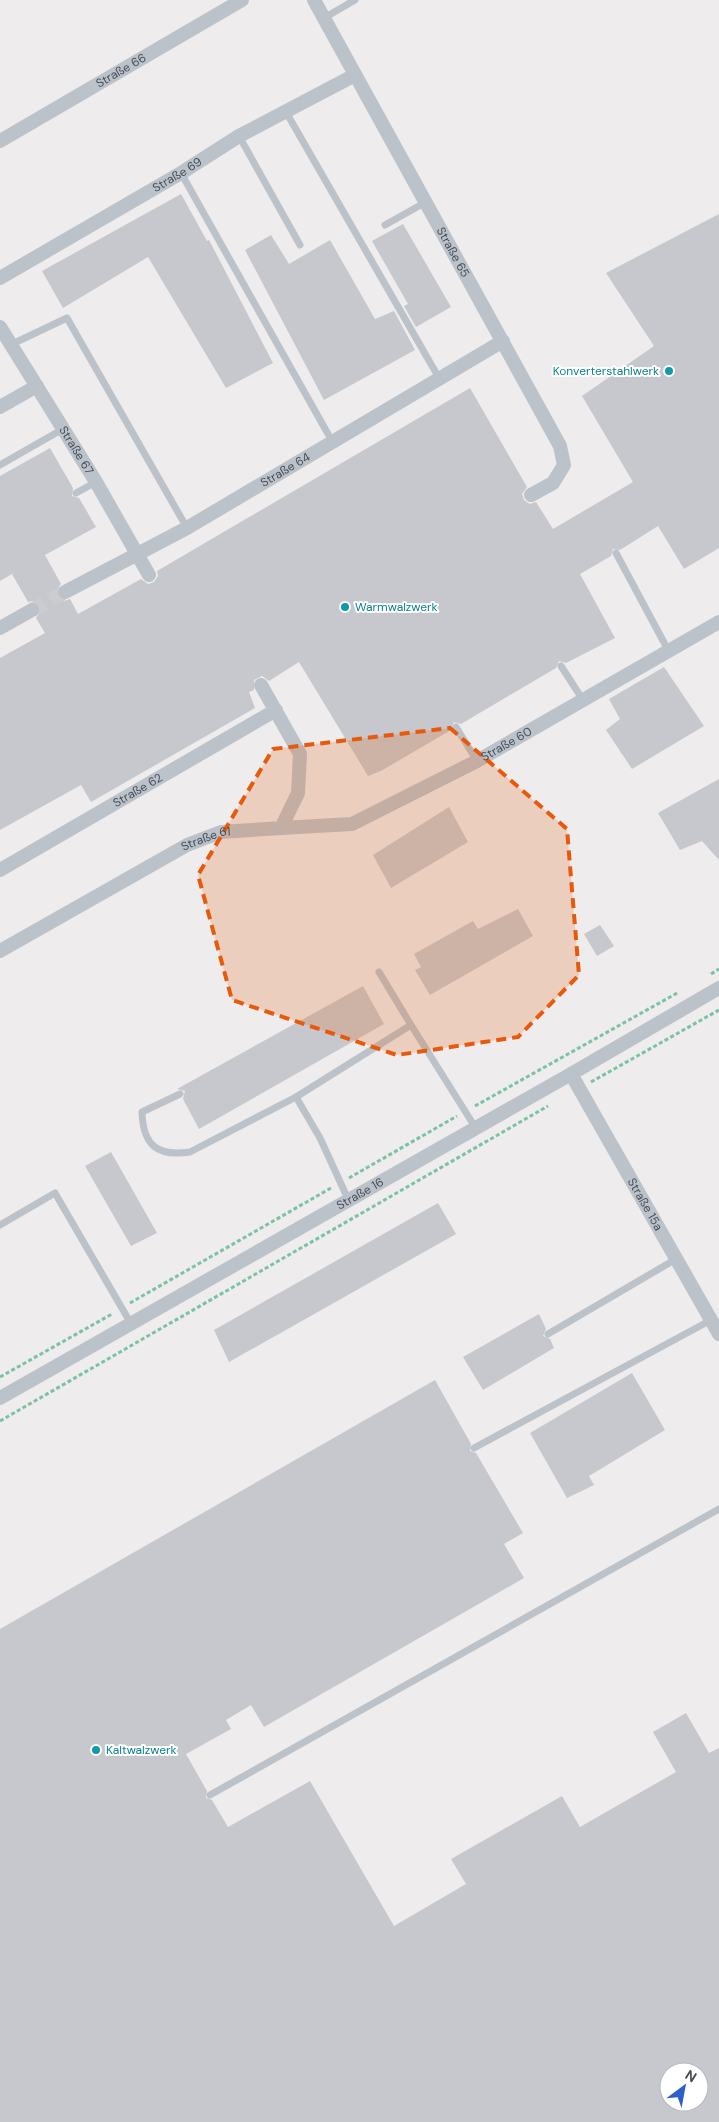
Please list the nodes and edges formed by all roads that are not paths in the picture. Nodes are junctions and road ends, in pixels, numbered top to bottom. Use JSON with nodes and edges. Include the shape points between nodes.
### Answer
{"nodes":[{"id":1,"x":242,"y":0,"type":"edge"},
{"id":2,"x":314,"y":0,"type":"edge"},
{"id":3,"x":354,"y":0,"type":"edge"},
{"id":4,"x":324,"y":18,"type":"junction"},
{"id":5,"x":355,"y":75,"type":"junction"},
{"id":6,"x":286,"y":112,"type":"junction"},
{"id":7,"x":239,"y":136,"type":"junction"},
{"id":8,"x":0,"y":141,"type":"edge"},
{"id":9,"x":181,"y":173,"type":"junction"},
{"id":10,"x":426,"y":202,"type":"junction"},
{"id":11,"x":385,"y":225,"type":"dead end"},
{"id":12,"x":300,"y":245,"type":"dead end"},
{"id":13,"x":0,"y":278,"type":"edge"},
{"id":14,"x":0,"y":327,"type":"edge"},
{"id":15,"x":503,"y":341,"type":"junction"},
{"id":16,"x":10,"y":345,"type":"junction"},
{"id":17,"x":439,"y":378,"type":"junction"},
{"id":18,"x":37,"y":386,"type":"junction"},
{"id":19,"x":0,"y":407,"type":"edge"},
{"id":20,"x":63,"y":429,"type":"junction"},
{"id":21,"x":332,"y":441,"type":"junction"},
{"id":22,"x":0,"y":465,"type":"edge"},
{"id":23,"x":96,"y":482,"type":"junction"},
{"id":24,"x":76,"y":493,"type":"dead end"},
{"id":25,"x":531,"y":495,"type":"dead end"},
{"id":26,"x":187,"y":528,"type":"junction"},
{"id":27,"x":616,"y":553,"type":"dead end"},
{"id":28,"x":138,"y":554,"type":"junction"},
{"id":29,"x":149,"y":575,"type":"dead end"},
{"id":30,"x":65,"y":592,"type":"tunnel mouth"},
{"id":31,"x":32,"y":610,"type":"tunnel mouth"},
{"id":32,"x":719,"y":622,"type":"edge"},
{"id":33,"x":0,"y":628,"type":"edge"},
{"id":34,"x":668,"y":650,"type":"junction"},
{"id":35,"x":561,"y":666,"type":"dead end"},
{"id":36,"x":261,"y":685,"type":"dead end"},
{"id":37,"x":583,"y":700,"type":"junction"},
{"id":38,"x":276,"y":710,"type":"junction"},
{"id":39,"x":456,"y":727,"type":"dead end"},
{"id":40,"x":477,"y":761,"type":"junction"},
{"id":41,"x":281,"y":828,"type":"junction"},
{"id":42,"x":0,"y":870,"type":"edge"},
{"id":43,"x":0,"y":950,"type":"edge"},
{"id":44,"x":379,"y":972,"type":"dead end"},
{"id":45,"x":719,"y":988,"type":"edge"},
{"id":46,"x":411,"y":1025,"type":"junction"},
{"id":47,"x":571,"y":1074,"type":"junction"},
{"id":48,"x":180,"y":1094,"type":"dead end"},
{"id":49,"x":296,"y":1097,"type":"junction"},
{"id":50,"x":475,"y":1127,"type":"junction"},
{"id":51,"x":348,"y":1199,"type":"junction"},
{"id":52,"x":0,"y":1225,"type":"edge"},
{"id":53,"x":676,"y":1259,"type":"junction"},
{"id":54,"x":711,"y":1320,"type":"junction"},
{"id":55,"x":130,"y":1322,"type":"junction"},
{"id":56,"x":548,"y":1334,"type":"dead end"},
{"id":57,"x":719,"y":1334,"type":"edge"},
{"id":58,"x":0,"y":1398,"type":"edge"},
{"id":59,"x":474,"y":1448,"type":"dead end"},
{"id":60,"x":719,"y":1509,"type":"edge"},
{"id":61,"x":210,"y":1795,"type":"dead end"}],
"edges":[{"from":1,"to":8,"type":"street","name":"Straße 66"},
{"from":2,"to":4,"type":"street","name":"Straße 65"},
{"from":3,"to":4,"type":"lane"},
{"from":4,"to":5,"type":"street","name":"Straße 65"},
{"from":5,"to":6,"type":"street","name":"Straße 69"},
{"from":5,"to":10,"type":"street","name":"Straße 65"},
{"from":6,"to":7,"type":"street","name":"Straße 69"},
{"from":6,"to":17,"type":"lane"},
{"from":7,"to":9,"type":"street","name":"Straße 69"},
{"from":7,"to":12,"type":"lane"},
{"from":9,"to":13,"type":"street","name":"Straße 69"},
{"from":9,"to":21,"type":"lane"},
{"from":10,"to":11,"type":"lane"},
{"from":10,"to":15,"type":"street","name":"Straße 65"},
{"from":14,"to":16,"type":"street","name":"Straße 67"},
{"from":15,"to":17,"type":"street","name":"Straße 64"},
{"from":15,"to":25,"type":"street","name":"Straße 65","via":[[560,446],[564,466],[553,483]]},
{"from":16,"to":18,"type":"street","name":"Straße 67"},
{"from":16,"to":26,"type":"lane","via":[[67,318]]},
{"from":17,"to":21,"type":"street","name":"Straße 64"},
{"from":18,"to":19,"type":"street"},
{"from":18,"to":20,"type":"street","name":"Straße 67"},
{"from":20,"to":22,"type":"lane"},
{"from":20,"to":23,"type":"street","name":"Straße 67"},
{"from":21,"to":26,"type":"street","name":"Straße 64"},
{"from":23,"to":24,"type":"lane"},
{"from":23,"to":28,"type":"street","name":"Straße 67"},
{"from":26,"to":28,"type":"street","name":"Straße 64"},
{"from":27,"to":34,"type":"lane"},
{"from":28,"to":29,"type":"street","name":"Straße 67"},
{"from":28,"to":30,"type":"street","name":"Straße 64"},
{"from":31,"to":33,"type":"street"},
{"from":32,"to":34,"type":"street","name":"Straße 60"},
{"from":34,"to":37,"type":"street","name":"Straße 60"},
{"from":35,"to":37,"type":"lane"},
{"from":36,"to":38,"type":"street"},
{"from":37,"to":40,"type":"street","name":"Straße 60"},
{"from":38,"to":41,"type":"street","via":[[300,754],[298,793]]},
{"from":38,"to":42,"type":"street","name":"Straße 62"},
{"from":39,"to":40,"type":"lane"},
{"from":40,"to":41,"type":"street","name":"Straße 60","via":[[352,824]]},
{"from":41,"to":43,"type":"street","name":"Straße 61","via":[[221,832],[187,846]]},
{"from":44,"to":46,"type":"lane"},
{"from":45,"to":47,"type":"street","name":"Straße 16"},
{"from":46,"to":49,"type":"lane"},
{"from":46,"to":50,"type":"lane"},
{"from":47,"to":50,"type":"street","name":"Straße 16"},
{"from":47,"to":53,"type":"street","name":"Straße 15a"},
{"from":48,"to":49,"type":"lane","via":[[142,1112],[143,1131],[155,1147],[173,1155],[190,1152]]},
{"from":49,"to":51,"type":"lane","via":[[320,1138]]},
{"from":50,"to":51,"type":"street","name":"Straße 16"},
{"from":51,"to":55,"type":"street","name":"Straße 16"},
{"from":52,"to":55,"type":"lane","via":[[55,1193]]},
{"from":53,"to":54,"type":"street","name":"Straße 15a"},
{"from":53,"to":56,"type":"lane"},
{"from":54,"to":57,"type":"street","name":"Straße 15a"},
{"from":54,"to":59,"type":"lane"},
{"from":55,"to":58,"type":"street","name":"Straße 16"},
{"from":60,"to":61,"type":"lane"}]}
